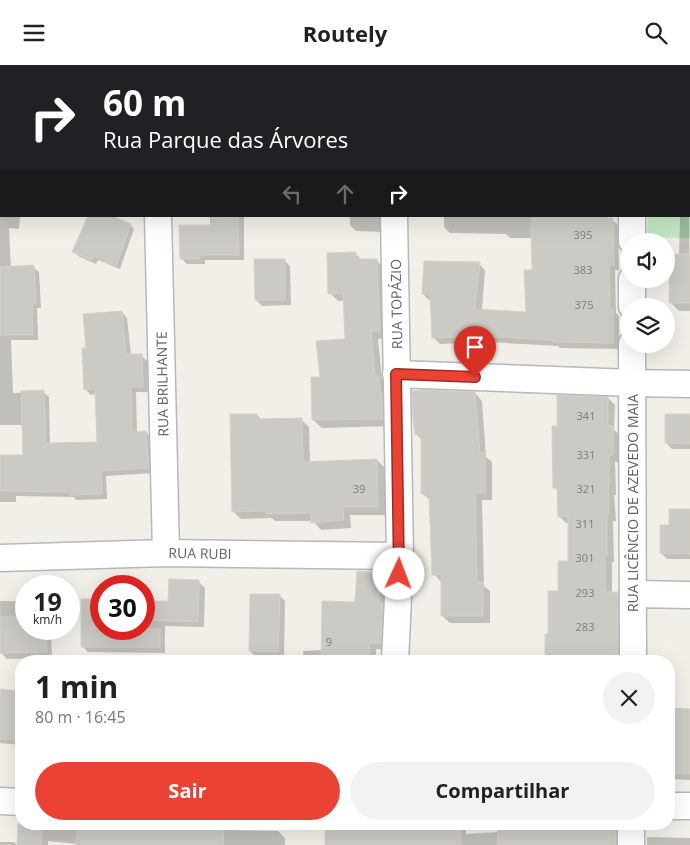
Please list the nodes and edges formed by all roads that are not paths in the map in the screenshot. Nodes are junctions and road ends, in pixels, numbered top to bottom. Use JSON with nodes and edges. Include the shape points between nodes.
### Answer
{"nodes":[{"id":1,"x":158,"y":217,"type":"edge"},
{"id":2,"x":394,"y":217,"type":"edge"},
{"id":3,"x":632,"y":217,"type":"edge"},
{"id":4,"x":632,"y":233,"type":"edge"},
{"id":5,"x":632,"y":353,"type":"edge"},
{"id":6,"x":396,"y":374,"type":"junction"},
{"id":7,"x":632,"y":383,"type":"junction"},
{"id":8,"x":690,"y":384,"type":"edge"},
{"id":9,"x":166,"y":553,"type":"junction"},
{"id":10,"x":400,"y":556,"type":"junction"},
{"id":11,"x":0,"y":558,"type":"edge"},
{"id":12,"x":633,"y":595,"type":"junction"},
{"id":13,"x":690,"y":595,"type":"edge"},
{"id":14,"x":395,"y":655,"type":"edge"},
{"id":15,"x":633,"y":655,"type":"edge"},
{"id":16,"x":0,"y":801,"type":"edge"},
{"id":17,"x":15,"y":802,"type":"edge"},
{"id":18,"x":675,"y":806,"type":"edge"},
{"id":19,"x":690,"y":806,"type":"edge"},
{"id":20,"x":631,"y":830,"type":"edge"},
{"id":21,"x":631,"y":845,"type":"edge"}],
"edges":[{"from":1,"to":9,"type":"street","name":"RUA BRILHANTE"},
{"from":2,"to":6,"type":"street","name":"RUA TOPÁZIO"},
{"from":3,"to":4,"type":"street"},
{"from":5,"to":7,"type":"street","name":"RUA LICÊNCIO DE AZEVEDO MAIA"},
{"from":6,"to":7,"type":"street"},
{"from":6,"to":10,"type":"street","name":"RUA TOPÁZIO"},
{"from":7,"to":8,"type":"street"},
{"from":7,"to":12,"type":"street","name":"RUA LICÊNCIO DE AZEVEDO MAIA"},
{"from":9,"to":10,"type":"street","name":"RUA RUBI"},
{"from":9,"to":11,"type":"street","name":"RUA RUBI"},
{"from":10,"to":14,"type":"street","name":"RUA TOPÁZIO"},
{"from":12,"to":13,"type":"street"},
{"from":12,"to":15,"type":"street","name":"RUA LICÊNCIO DE AZEVEDO MAIA"},
{"from":16,"to":17,"type":"street"},
{"from":18,"to":19,"type":"street"},
{"from":20,"to":21,"type":"street"}]}
